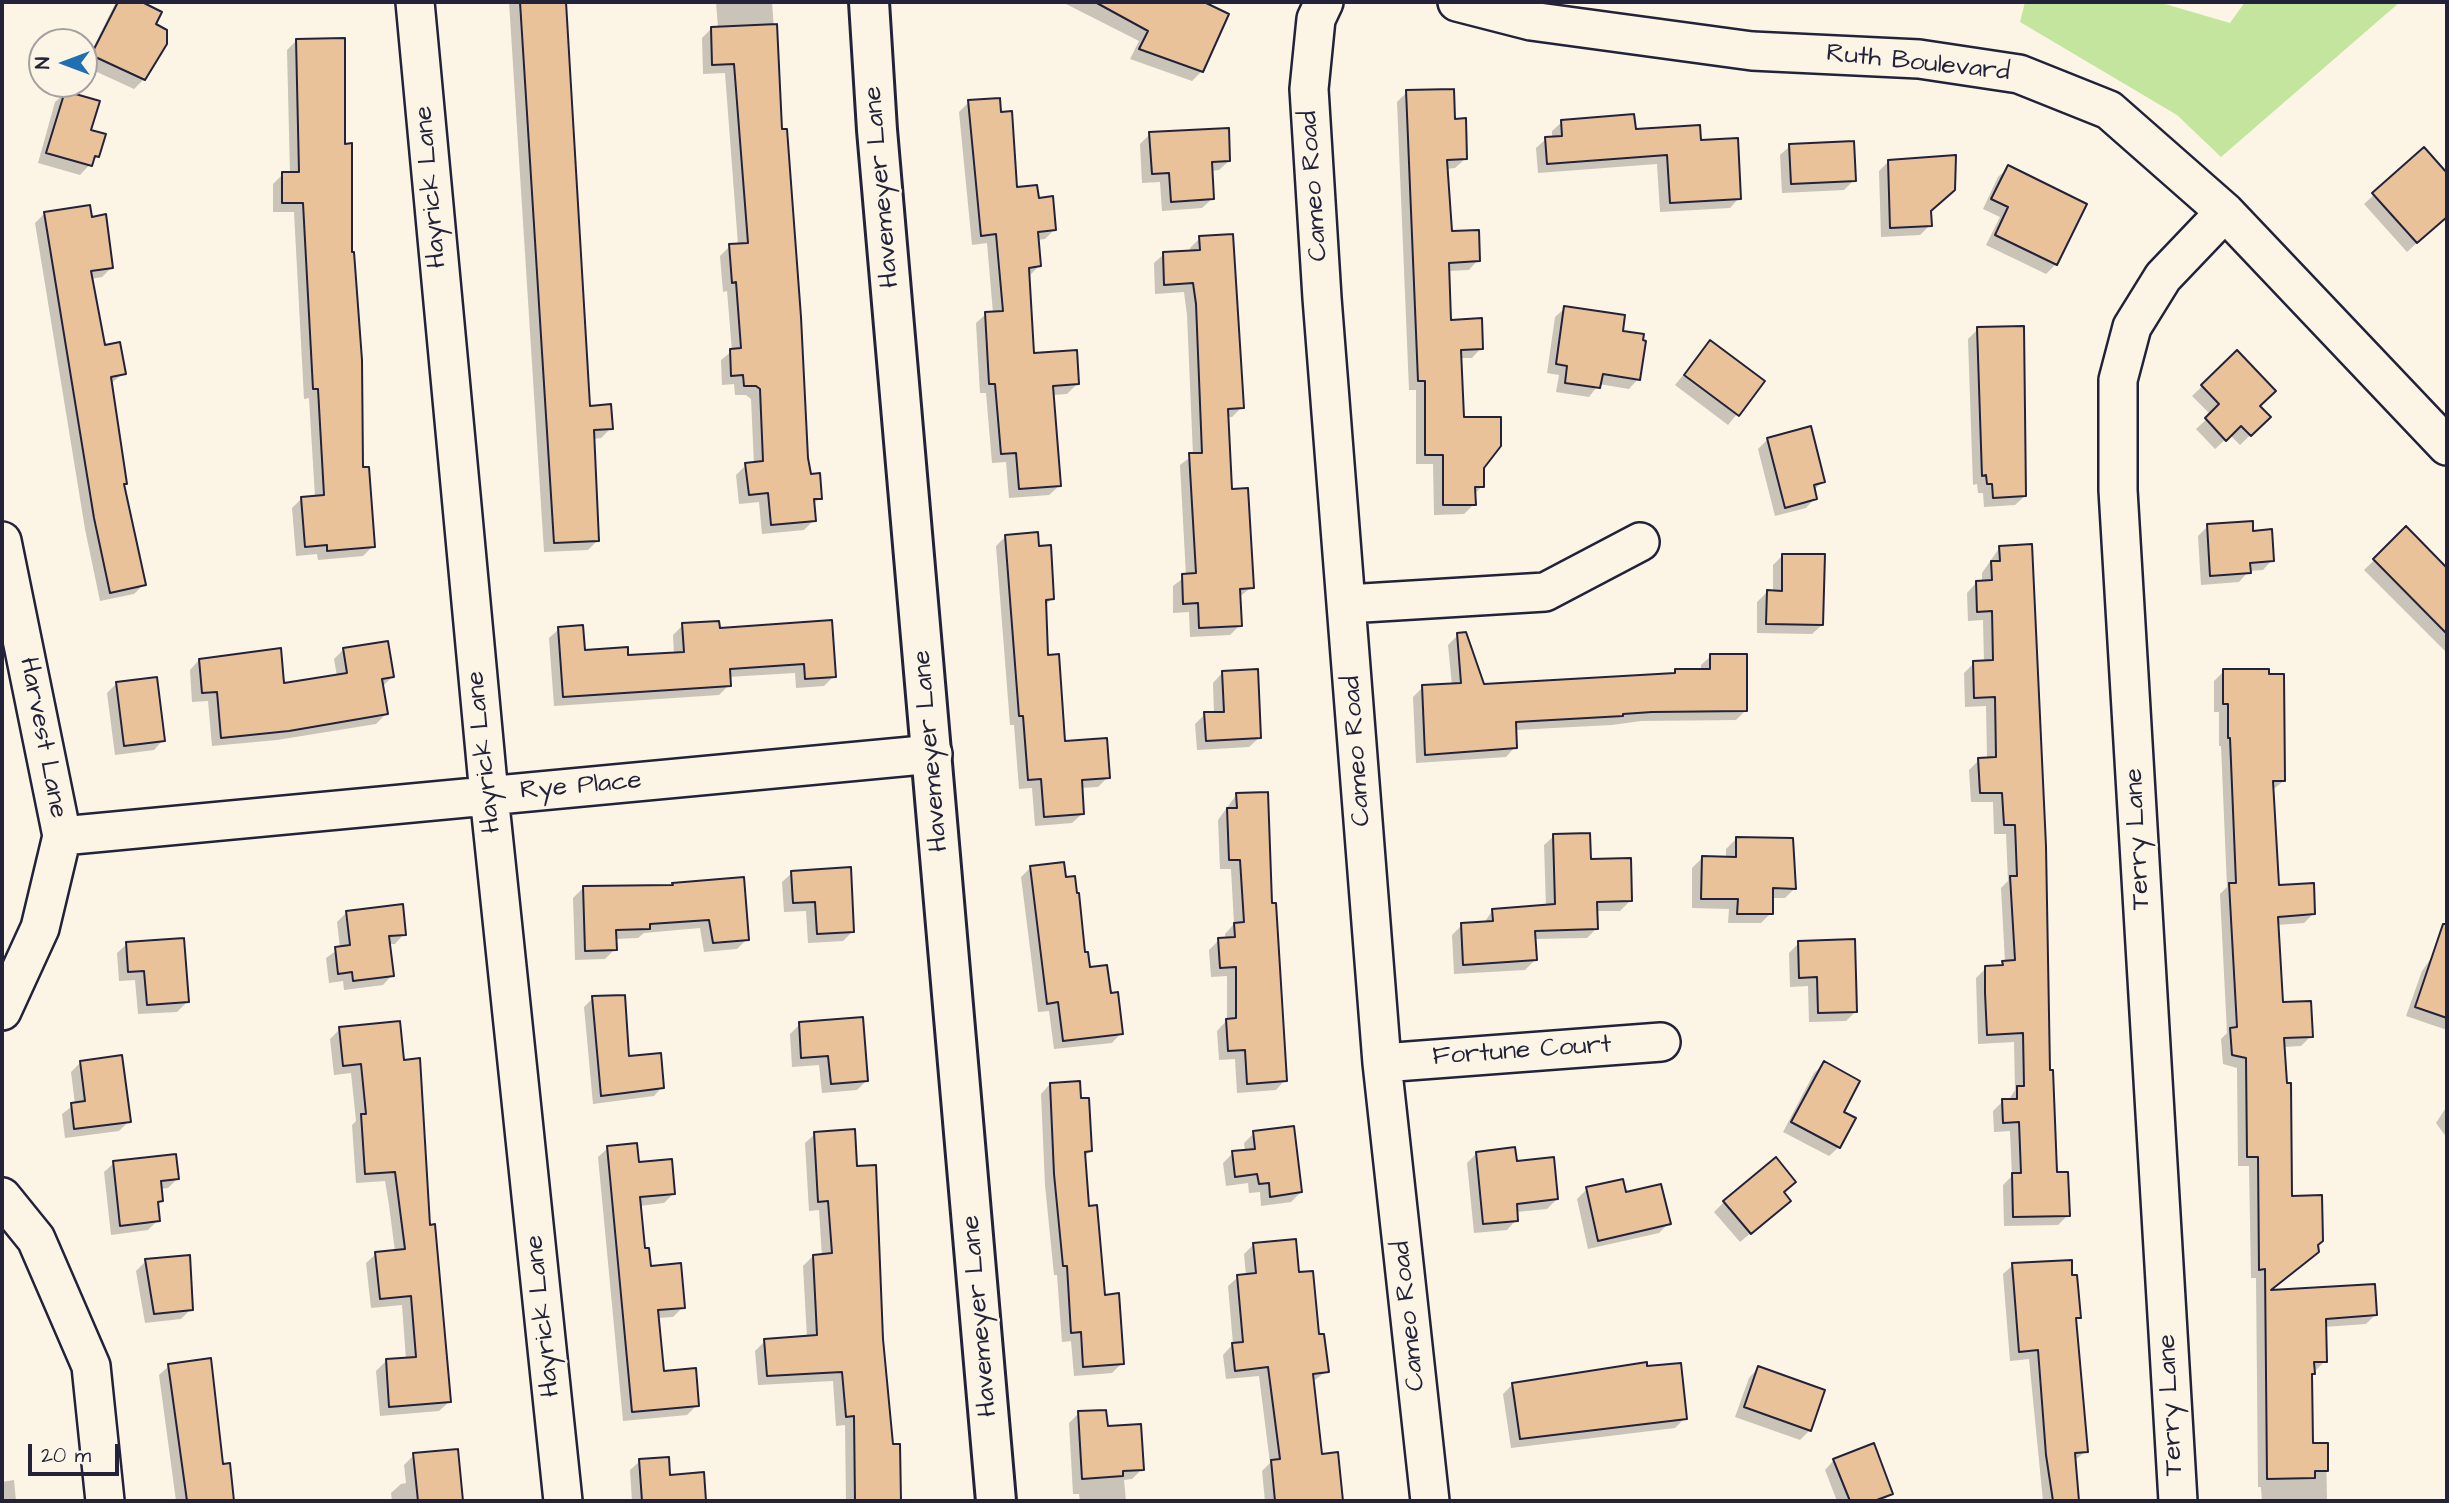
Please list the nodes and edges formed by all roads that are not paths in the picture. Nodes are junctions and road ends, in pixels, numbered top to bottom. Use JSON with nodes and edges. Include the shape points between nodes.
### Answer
{"nodes":[{"id":1,"x":415,"y":2,"type":"edge"},
{"id":2,"x":869,"y":2,"type":"edge"},
{"id":3,"x":1324,"y":2,"type":"edge"},
{"id":4,"x":1457,"y":2,"type":"edge"},
{"id":5,"x":2225,"y":212,"type":"junction"},
{"id":6,"x":2447,"y":446,"type":"edge"},
{"id":7,"x":2,"y":541,"type":"edge"},
{"id":8,"x":1640,"y":542,"type":"dead end"},
{"id":9,"x":1347,"y":604,"type":"junction"},
{"id":10,"x":933,"y":754,"type":"junction"},
{"id":11,"x":489,"y":795,"type":"junction"},
{"id":12,"x":62,"y":836,"type":"junction"},
{"id":13,"x":2,"y":1011,"type":"edge"},
{"id":14,"x":1661,"y":1042,"type":"dead end"},
{"id":15,"x":1382,"y":1063,"type":"junction"},
{"id":16,"x":2,"y":1197,"type":"edge"},
{"id":17,"x":106,"y":1501,"type":"edge"},
{"id":18,"x":563,"y":1501,"type":"edge"},
{"id":19,"x":996,"y":1501,"type":"edge"},
{"id":20,"x":1430,"y":1501,"type":"edge"},
{"id":21,"x":2178,"y":1501,"type":"edge"}],
"edges":[{"from":1,"to":11,"type":"street","name":"Hayrick Lane"},
{"from":2,"to":10,"type":"street","name":"Havemeyer Lane"},
{"from":3,"to":9,"type":"street","name":"Cameo Road","via":[[1316,19],[1308,89]]},
{"from":4,"to":5,"type":"street","name":"Ruth Boulevard","via":[[1531,21],[1752,51],[1919,60],[2019,75],[2109,110]]},
{"from":5,"to":6,"type":"street","name":"Ruth Boulevard"},
{"from":5,"to":21,"type":"street","name":"Terry Lane","via":[[2162,277],[2132,327],[2118,380],[2118,491]]},
{"from":7,"to":12,"type":"street","name":"Harvest Lane"},
{"from":8,"to":9,"type":"street","via":[[1545,592]]},
{"from":9,"to":15,"type":"street","name":"Cameo Road"},
{"from":10,"to":11,"type":"street","name":"Rye Place"},
{"from":10,"to":19,"type":"street","name":"Havemeyer Lane"},
{"from":11,"to":12,"type":"street","name":"Rye Place"},
{"from":11,"to":18,"type":"street","name":"Hayrick Lane"},
{"from":12,"to":13,"type":"street","name":"Harvest Lane","via":[[40,928]]},
{"from":14,"to":15,"type":"street","name":"Fortune Court"},
{"from":15,"to":20,"type":"street","name":"Cameo Road"},
{"from":16,"to":17,"type":"street","via":[[36,1239],[90,1366]]}]}
